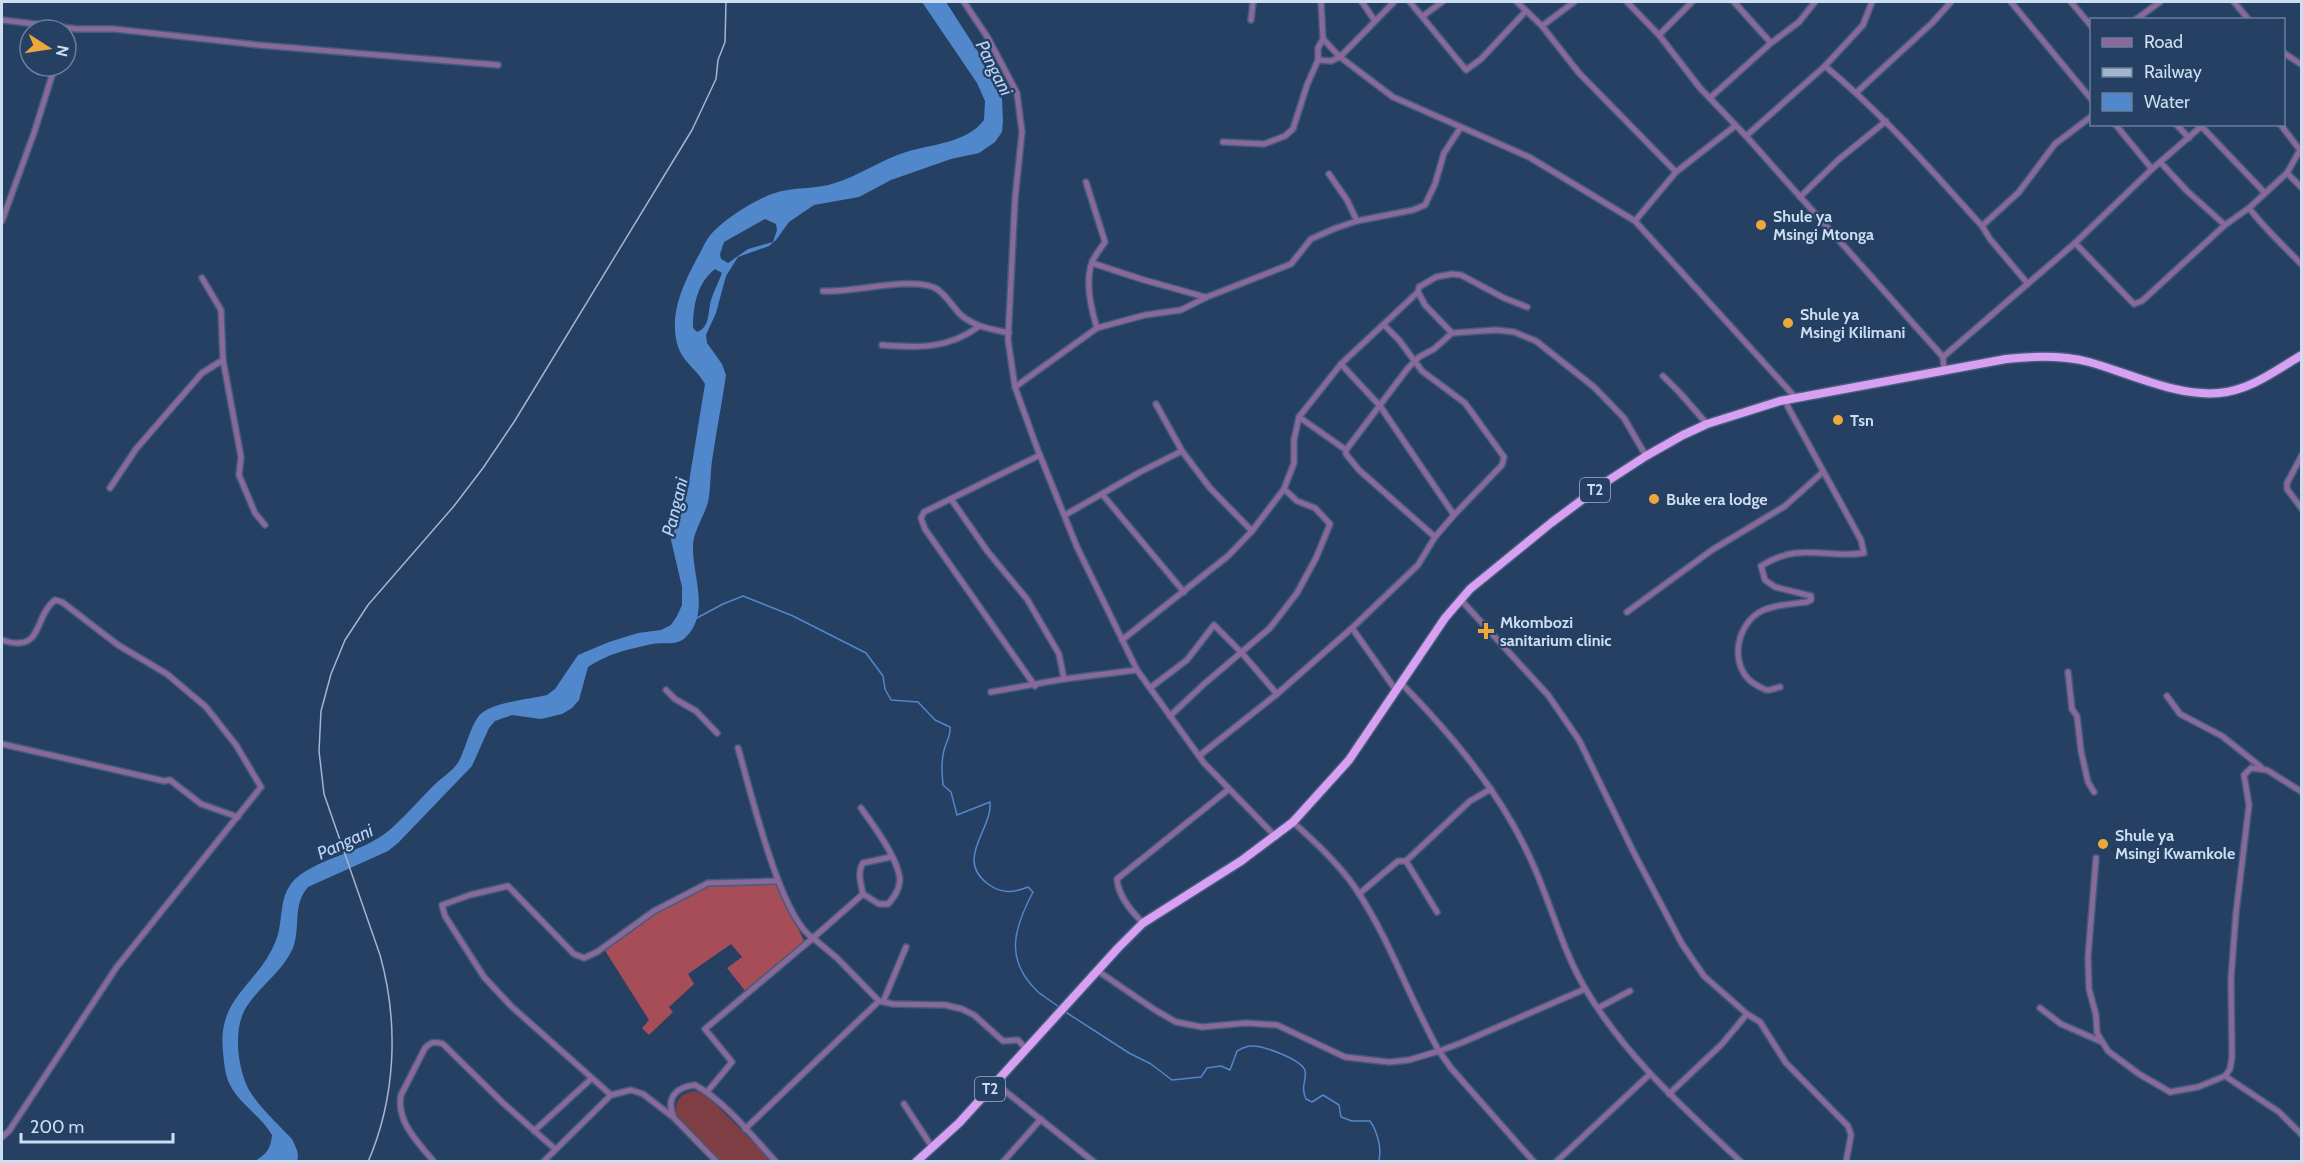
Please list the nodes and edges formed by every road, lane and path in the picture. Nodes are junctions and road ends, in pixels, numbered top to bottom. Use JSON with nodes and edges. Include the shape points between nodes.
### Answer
{"nodes":[{"id":1,"x":964,"y":2,"type":"edge"},
{"id":2,"x":1253,"y":2,"type":"edge"},
{"id":3,"x":1321,"y":2,"type":"edge"},
{"id":4,"x":1362,"y":2,"type":"edge"},
{"id":5,"x":1394,"y":2,"type":"edge"},
{"id":6,"x":1410,"y":2,"type":"edge"},
{"id":7,"x":1442,"y":2,"type":"edge"},
{"id":8,"x":1517,"y":2,"type":"edge"},
{"id":9,"x":1574,"y":2,"type":"edge"},
{"id":10,"x":1627,"y":2,"type":"edge"},
{"id":11,"x":1734,"y":2,"type":"edge"},
{"id":12,"x":1815,"y":2,"type":"edge"},
{"id":13,"x":1872,"y":2,"type":"edge"},
{"id":14,"x":1951,"y":2,"type":"edge"},
{"id":15,"x":2011,"y":2,"type":"edge"},
{"id":16,"x":2071,"y":2,"type":"edge"},
{"id":17,"x":2160,"y":2,"type":"edge"},
{"id":18,"x":2234,"y":2,"type":"edge"},
{"id":19,"x":1688,"y":3,"type":"edge"},
{"id":20,"x":1526,"y":11,"type":"junction"},
{"id":21,"x":1423,"y":16,"type":"junction"},
{"id":22,"x":2138,"y":18,"type":"edge"},
{"id":23,"x":2247,"y":18,"type":"edge"},
{"id":24,"x":2,"y":20,"type":"edge"},
{"id":25,"x":1251,"y":20,"type":"dead end"},
{"id":26,"x":1375,"y":21,"type":"junction"},
{"id":27,"x":18,"y":22,"type":"edge"},
{"id":28,"x":1542,"y":26,"type":"junction"},
{"id":29,"x":2090,"y":26,"type":"edge"},
{"id":30,"x":78,"y":29,"type":"edge"},
{"id":31,"x":1659,"y":35,"type":"junction"},
{"id":32,"x":1323,"y":39,"type":"junction"},
{"id":33,"x":1771,"y":43,"type":"junction"},
{"id":34,"x":2285,"y":54,"type":"edge"},
{"id":35,"x":1340,"y":57,"type":"junction"},
{"id":36,"x":1318,"y":60,"type":"junction"},
{"id":37,"x":498,"y":65,"type":"dead end"},
{"id":38,"x":2301,"y":65,"type":"edge"},
{"id":39,"x":1825,"y":66,"type":"junction"},
{"id":40,"x":51,"y":78,"type":"edge"},
{"id":41,"x":1857,"y":92,"type":"junction"},
{"id":42,"x":1711,"y":97,"type":"junction"},
{"id":43,"x":2090,"y":99,"type":"edge"},
{"id":44,"x":2090,"y":117,"type":"edge"},
{"id":45,"x":1886,"y":121,"type":"junction"},
{"id":46,"x":1735,"y":126,"type":"junction"},
{"id":47,"x":2117,"y":126,"type":"edge"},
{"id":48,"x":2178,"y":126,"type":"edge"},
{"id":49,"x":2203,"y":126,"type":"edge"},
{"id":50,"x":2282,"y":126,"type":"edge"},
{"id":51,"x":1461,"y":127,"type":"junction"},
{"id":52,"x":1746,"y":136,"type":"junction"},
{"id":53,"x":2189,"y":138,"type":"junction"},
{"id":54,"x":1223,"y":142,"type":"dead end"},
{"id":55,"x":2161,"y":162,"type":"junction"},
{"id":56,"x":2152,"y":169,"type":"junction"},
{"id":57,"x":1676,"y":172,"type":"junction"},
{"id":58,"x":2287,"y":173,"type":"junction"},
{"id":59,"x":1329,"y":174,"type":"dead end"},
{"id":60,"x":1086,"y":182,"type":"dead end"},
{"id":61,"x":2301,"y":188,"type":"edge"},
{"id":62,"x":2264,"y":192,"type":"junction"},
{"id":63,"x":1800,"y":197,"type":"junction"},
{"id":64,"x":2249,"y":207,"type":"junction"},
{"id":65,"x":2,"y":221,"type":"edge"},
{"id":66,"x":1357,"y":221,"type":"junction"},
{"id":67,"x":1635,"y":221,"type":"junction"},
{"id":68,"x":2225,"y":225,"type":"junction"},
{"id":69,"x":1982,"y":226,"type":"junction"},
{"id":70,"x":2074,"y":243,"type":"junction"},
{"id":71,"x":1092,"y":262,"type":"junction"},
{"id":72,"x":2301,"y":266,"type":"edge"},
{"id":73,"x":202,"y":278,"type":"dead end"},
{"id":74,"x":2028,"y":284,"type":"junction"},
{"id":75,"x":823,"y":291,"type":"dead end"},
{"id":76,"x":1418,"y":292,"type":"junction"},
{"id":77,"x":1207,"y":297,"type":"junction"},
{"id":78,"x":1527,"y":307,"type":"dead end"},
{"id":79,"x":1384,"y":325,"type":"junction"},
{"id":80,"x":978,"y":327,"type":"junction"},
{"id":81,"x":1097,"y":328,"type":"junction"},
{"id":82,"x":1009,"y":333,"type":"junction"},
{"id":83,"x":1452,"y":333,"type":"junction"},
{"id":84,"x":882,"y":345,"type":"dead end"},
{"id":85,"x":2301,"y":356,"type":"edge"},
{"id":86,"x":1943,"y":357,"type":"junction"},
{"id":87,"x":223,"y":360,"type":"junction"},
{"id":88,"x":1414,"y":361,"type":"junction"},
{"id":89,"x":1341,"y":364,"type":"junction"},
{"id":90,"x":1944,"y":371,"type":"junction"},
{"id":91,"x":1663,"y":376,"type":"dead end"},
{"id":92,"x":1016,"y":387,"type":"junction"},
{"id":93,"x":1796,"y":398,"type":"junction"},
{"id":94,"x":1786,"y":400,"type":"junction"},
{"id":95,"x":1156,"y":404,"type":"dead end"},
{"id":96,"x":1380,"y":406,"type":"junction"},
{"id":97,"x":1299,"y":417,"type":"junction"},
{"id":98,"x":1707,"y":424,"type":"junction"},
{"id":99,"x":1347,"y":450,"type":"junction"},
{"id":100,"x":1182,"y":451,"type":"junction"},
{"id":101,"x":1040,"y":455,"type":"junction"},
{"id":102,"x":2301,"y":455,"type":"edge"},
{"id":103,"x":1646,"y":456,"type":"junction"},
{"id":104,"x":1823,"y":472,"type":"junction"},
{"id":105,"x":110,"y":488,"type":"dead end"},
{"id":106,"x":1284,"y":489,"type":"junction"},
{"id":107,"x":1102,"y":494,"type":"junction"},
{"id":108,"x":951,"y":499,"type":"junction"},
{"id":109,"x":2301,"y":509,"type":"edge"},
{"id":110,"x":1065,"y":515,"type":"junction"},
{"id":111,"x":1454,"y":515,"type":"junction"},
{"id":112,"x":265,"y":525,"type":"dead end"},
{"id":113,"x":1252,"y":531,"type":"junction"},
{"id":114,"x":1435,"y":537,"type":"junction"},
{"id":115,"x":1184,"y":592,"type":"junction"},
{"id":116,"x":1461,"y":600,"type":"junction"},
{"id":117,"x":1627,"y":612,"type":"dead end"},
{"id":118,"x":1352,"y":628,"type":"junction"},
{"id":119,"x":2,"y":640,"type":"edge"},
{"id":120,"x":1122,"y":640,"type":"junction"},
{"id":121,"x":1241,"y":652,"type":"junction"},
{"id":122,"x":1137,"y":670,"type":"junction"},
{"id":123,"x":2068,"y":672,"type":"dead end"},
{"id":124,"x":1064,"y":679,"type":"junction"},
{"id":125,"x":1398,"y":685,"type":"junction"},
{"id":126,"x":1035,"y":686,"type":"junction"},
{"id":127,"x":1780,"y":687,"type":"dead end"},
{"id":128,"x":1150,"y":688,"type":"junction"},
{"id":129,"x":666,"y":690,"type":"dead end"},
{"id":130,"x":991,"y":692,"type":"dead end"},
{"id":131,"x":1277,"y":694,"type":"junction"},
{"id":132,"x":2167,"y":696,"type":"dead end"},
{"id":133,"x":1170,"y":716,"type":"junction"},
{"id":134,"x":717,"y":733,"type":"dead end"},
{"id":135,"x":2,"y":744,"type":"edge"},
{"id":136,"x":738,"y":748,"type":"dead end"},
{"id":137,"x":1199,"y":756,"type":"junction"},
{"id":138,"x":2262,"y":768,"type":"junction"},
{"id":139,"x":1229,"y":789,"type":"junction"},
{"id":140,"x":1491,"y":789,"type":"junction"},
{"id":141,"x":2094,"y":792,"type":"dead end"},
{"id":142,"x":2301,"y":792,"type":"edge"},
{"id":143,"x":861,"y":808,"type":"dead end"},
{"id":144,"x":238,"y":817,"type":"junction"},
{"id":145,"x":1293,"y":822,"type":"junction"},
{"id":146,"x":1276,"y":837,"type":"junction"},
{"id":147,"x":891,"y":857,"type":"junction"},
{"id":148,"x":2096,"y":858,"type":"dead end"},
{"id":149,"x":1406,"y":861,"type":"junction"},
{"id":150,"x":777,"y":881,"type":"junction"},
{"id":151,"x":863,"y":894,"type":"junction"},
{"id":152,"x":1359,"y":894,"type":"junction"},
{"id":153,"x":1437,"y":912,"type":"dead end"},
{"id":154,"x":1143,"y":923,"type":"junction"},
{"id":155,"x":813,"y":938,"type":"junction"},
{"id":156,"x":906,"y":947,"type":"dead end"},
{"id":157,"x":1098,"y":970,"type":"junction"},
{"id":158,"x":1585,"y":989,"type":"junction"},
{"id":159,"x":1630,"y":991,"type":"dead end"},
{"id":160,"x":881,"y":1001,"type":"junction"},
{"id":161,"x":1598,"y":1008,"type":"junction"},
{"id":162,"x":2040,"y":1008,"type":"dead end"},
{"id":163,"x":1747,"y":1014,"type":"junction"},
{"id":164,"x":2103,"y":1043,"type":"junction"},
{"id":165,"x":1026,"y":1049,"type":"junction"},
{"id":166,"x":1438,"y":1051,"type":"junction"},
{"id":167,"x":1650,"y":1074,"type":"junction"},
{"id":168,"x":2225,"y":1076,"type":"junction"},
{"id":169,"x":591,"y":1079,"type":"junction"},
{"id":170,"x":995,"y":1083,"type":"junction"},
{"id":171,"x":706,"y":1092,"type":"junction"},
{"id":172,"x":1669,"y":1094,"type":"junction"},
{"id":173,"x":611,"y":1095,"type":"junction"},
{"id":174,"x":904,"y":1104,"type":"dead end"},
{"id":175,"x":673,"y":1117,"type":"junction"},
{"id":176,"x":1041,"y":1119,"type":"junction"},
{"id":177,"x":745,"y":1129,"type":"junction"},
{"id":178,"x":534,"y":1131,"type":"junction"},
{"id":179,"x":2301,"y":1135,"type":"edge"},
{"id":180,"x":2,"y":1137,"type":"edge"},
{"id":181,"x":932,"y":1148,"type":"junction"},
{"id":182,"x":555,"y":1149,"type":"junction"},
{"id":183,"x":434,"y":1161,"type":"edge"},
{"id":184,"x":543,"y":1161,"type":"edge"},
{"id":185,"x":717,"y":1161,"type":"edge"},
{"id":186,"x":776,"y":1161,"type":"edge"},
{"id":187,"x":916,"y":1161,"type":"edge"},
{"id":188,"x":1003,"y":1161,"type":"edge"},
{"id":189,"x":1094,"y":1161,"type":"edge"},
{"id":190,"x":1534,"y":1161,"type":"edge"},
{"id":191,"x":1556,"y":1161,"type":"edge"},
{"id":192,"x":1741,"y":1161,"type":"edge"},
{"id":193,"x":1846,"y":1161,"type":"edge"}],
"edges":[{"from":1,"to":82,"type":"street","via":[[1017,93],[1022,132]]},
{"from":2,"to":25,"type":"street"},
{"from":3,"to":32,"type":"street"},
{"from":4,"to":26,"type":"street"},
{"from":5,"to":26,"type":"street"},
{"from":6,"to":21,"type":"street"},
{"from":7,"to":21,"type":"street"},
{"from":8,"to":20,"type":"street"},
{"from":9,"to":28,"type":"street"},
{"from":10,"to":31,"type":"street"},
{"from":11,"to":33,"type":"street"},
{"from":12,"to":33,"type":"street","via":[[1799,22]]},
{"from":13,"to":39,"type":"street","via":[[1863,25]]},
{"from":14,"to":41,"type":"street"},
{"from":15,"to":43,"type":"street"},
{"from":16,"to":29,"type":"street"},
{"from":17,"to":22,"type":"street"},
{"from":18,"to":23,"type":"street"},
{"from":19,"to":31,"type":"street"},
{"from":20,"to":21,"type":"street","via":[[1466,70]]},
{"from":20,"to":28,"type":"street"},
{"from":24,"to":27,"type":"street"},
{"from":26,"to":35,"type":"street"},
{"from":28,"to":57,"type":"street","via":[[1580,74]]},
{"from":30,"to":37,"type":"street","via":[[114,29]]},
{"from":31,"to":42,"type":"street"},
{"from":32,"to":35,"type":"street"},
{"from":32,"to":36,"type":"street"},
{"from":33,"to":42,"type":"street"},
{"from":34,"to":38,"type":"street"},
{"from":35,"to":36,"type":"street"},
{"from":35,"to":51,"type":"street","via":[[1393,97]]},
{"from":36,"to":54,"type":"street","via":[[1293,129],[1285,136],[1264,144]]},
{"from":39,"to":41,"type":"street"},
{"from":39,"to":52,"type":"street"},
{"from":40,"to":65,"type":"street"},
{"from":41,"to":45,"type":"street"},
{"from":42,"to":46,"type":"street"},
{"from":44,"to":69,"type":"street","via":[[2055,144],[2019,192]]},
{"from":45,"to":63,"type":"street"},
{"from":45,"to":69,"type":"street"},
{"from":46,"to":52,"type":"street"},
{"from":46,"to":57,"type":"street"},
{"from":47,"to":56,"type":"street"},
{"from":48,"to":53,"type":"street"},
{"from":49,"to":53,"type":"street"},
{"from":49,"to":62,"type":"street"},
{"from":50,"to":58,"type":"street","via":[[2300,150]]},
{"from":51,"to":66,"type":"street","via":[[1444,153],[1425,205]]},
{"from":51,"to":67,"type":"street","via":[[1529,157]]},
{"from":52,"to":63,"type":"street"},
{"from":53,"to":55,"type":"street"},
{"from":55,"to":56,"type":"street"},
{"from":55,"to":68,"type":"street"},
{"from":56,"to":70,"type":"street"},
{"from":57,"to":67,"type":"street"},
{"from":58,"to":61,"type":"street"},
{"from":58,"to":62,"type":"street"},
{"from":59,"to":66,"type":"street"},
{"from":60,"to":71,"type":"street","via":[[1105,242]]},
{"from":62,"to":64,"type":"street"},
{"from":63,"to":86,"type":"street"},
{"from":64,"to":68,"type":"street"},
{"from":64,"to":72,"type":"street"},
{"from":66,"to":77,"type":"street","via":[[1311,239],[1291,264]]},
{"from":67,"to":93,"type":"street"},
{"from":68,"to":70,"type":"street","via":[[2134,304]]},
{"from":69,"to":74,"type":"street"},
{"from":70,"to":74,"type":"street"},
{"from":71,"to":77,"type":"street"},
{"from":71,"to":81,"type":"street","via":[[1091,308]]},
{"from":73,"to":87,"type":"street","via":[[221,310]]},
{"from":74,"to":86,"type":"street"},
{"from":75,"to":80,"type":"street","via":[[912,284],[935,287]]},
{"from":76,"to":78,"type":"street","via":[[1419,287],[1436,277],[1461,275]]},
{"from":76,"to":79,"type":"street"},
{"from":76,"to":83,"type":"street"},
{"from":77,"to":81,"type":"street","via":[[1181,310]]},
{"from":79,"to":88,"type":"street"},
{"from":79,"to":89,"type":"street"},
{"from":80,"to":82,"type":"street"},
{"from":80,"to":84,"type":"street","via":[[963,338],[941,345]]},
{"from":81,"to":92,"type":"street"},
{"from":82,"to":92,"type":"street"},
{"from":83,"to":88,"type":"street"},
{"from":83,"to":103,"type":"street","via":[[1496,330],[1536,340],[1594,387],[1624,418]]},
{"from":85,"to":90,"type":"highway","number":"T2","via":[[2260,381],[2218,393],[2193,392],[2086,361],[2056,357],[2031,356]]},
{"from":86,"to":90,"type":"street"},
{"from":87,"to":105,"type":"street","via":[[202,373],[136,449]]},
{"from":87,"to":112,"type":"street","via":[[241,457],[239,475],[255,513]]},
{"from":88,"to":96,"type":"street"},
{"from":88,"to":111,"type":"street","via":[[1465,403],[1504,457],[1502,465]]},
{"from":89,"to":96,"type":"street"},
{"from":89,"to":97,"type":"street"},
{"from":90,"to":93,"type":"highway","number":"T2"},
{"from":91,"to":98,"type":"street"},
{"from":92,"to":101,"type":"street"},
{"from":93,"to":94,"type":"highway","number":"T2"},
{"from":94,"to":98,"type":"highway","number":"T2"},
{"from":94,"to":104,"type":"street"},
{"from":95,"to":100,"type":"street"},
{"from":96,"to":99,"type":"street"},
{"from":96,"to":111,"type":"street"},
{"from":97,"to":99,"type":"street"},
{"from":97,"to":106,"type":"street","via":[[1294,463]]},
{"from":98,"to":103,"type":"highway","number":"T2"},
{"from":99,"to":114,"type":"street","via":[[1359,470]]},
{"from":100,"to":107,"type":"street"},
{"from":100,"to":113,"type":"street","via":[[1210,488]]},
{"from":101,"to":108,"type":"street"},
{"from":101,"to":110,"type":"street"},
{"from":102,"to":109,"type":"street","via":[[2287,489]]},
{"from":103,"to":116,"type":"highway","number":"T2","via":[[1551,523]]},
{"from":104,"to":117,"type":"street","via":[[1785,506],[1712,550]]},
{"from":104,"to":127,"type":"street","via":[[1861,540],[1864,553],[1803,551],[1761,566],[1765,580],[1775,587],[1811,596],[1807,602],[1760,611],[1741,633],[1740,666],[1748,681],[1766,690]]},
{"from":106,"to":113,"type":"street"},
{"from":106,"to":121,"type":"street","via":[[1297,501],[1315,508],[1330,524],[1297,593],[1270,628]]},
{"from":107,"to":110,"type":"street"},
{"from":107,"to":115,"type":"street"},
{"from":108,"to":124,"type":"street","via":[[1027,599],[1059,654]]},
{"from":108,"to":126,"type":"street","via":[[924,512],[923,523]]},
{"from":110,"to":120,"type":"street"},
{"from":111,"to":114,"type":"street"},
{"from":113,"to":115,"type":"street"},
{"from":114,"to":118,"type":"street","via":[[1418,565]]},
{"from":115,"to":120,"type":"street"},
{"from":116,"to":125,"type":"highway","number":"T2"},
{"from":116,"to":163,"type":"street","via":[[1548,695],[1579,740],[1682,944],[1704,976]]},
{"from":118,"to":125,"type":"street"},
{"from":118,"to":131,"type":"street"},
{"from":119,"to":144,"type":"street","via":[[21,644],[30,640],[55,600],[167,674],[206,707],[236,745],[261,787]]},
{"from":120,"to":122,"type":"street"},
{"from":121,"to":128,"type":"street","via":[[1214,625],[1186,660]]},
{"from":121,"to":131,"type":"street"},
{"from":121,"to":133,"type":"street"},
{"from":122,"to":124,"type":"street"},
{"from":122,"to":128,"type":"street"},
{"from":123,"to":141,"type":"street","via":[[2081,751]]},
{"from":124,"to":126,"type":"street"},
{"from":125,"to":140,"type":"street","via":[[1424,708]]},
{"from":125,"to":145,"type":"highway","number":"T2","via":[[1349,760]]},
{"from":126,"to":130,"type":"street"},
{"from":128,"to":133,"type":"street"},
{"from":129,"to":134,"type":"street","via":[[696,711]]},
{"from":131,"to":137,"type":"street"},
{"from":132,"to":138,"type":"street","via":[[2180,714],[2222,736]]},
{"from":133,"to":137,"type":"street"},
{"from":135,"to":144,"type":"street","via":[[170,780],[201,804]]},
{"from":136,"to":150,"type":"street"},
{"from":137,"to":139,"type":"street"},
{"from":138,"to":142,"type":"street"},
{"from":138,"to":168,"type":"street","via":[[2251,768],[2244,775],[2249,805],[2231,978],[2232,1057]]},
{"from":139,"to":146,"type":"street"},
{"from":139,"to":154,"type":"street","via":[[1117,879],[1129,909]]},
{"from":140,"to":149,"type":"street","via":[[1470,801]]},
{"from":140,"to":158,"type":"street","via":[[1531,860]]},
{"from":143,"to":147,"type":"street"},
{"from":144,"to":180,"type":"street","via":[[117,968]]},
{"from":145,"to":146,"type":"highway","number":"T2"},
{"from":145,"to":152,"type":"street","via":[[1321,848]]},
{"from":146,"to":154,"type":"highway","number":"T2"},
{"from":147,"to":151,"type":"street","via":[[863,862],[859,873]]},
{"from":147,"to":151,"type":"street","via":[[900,875],[895,897],[888,904],[879,904]]},
{"from":148,"to":164,"type":"street","via":[[2089,989],[2097,1033]]},
{"from":149,"to":152,"type":"street","via":[[1398,861]]},
{"from":149,"to":153,"type":"street"},
{"from":150,"to":155,"type":"street","via":[[803,933]]},
{"from":150,"to":169,"type":"street","via":[[708,883],[654,911],[584,958],[574,954],[508,885],[442,905],[484,977]]},
{"from":151,"to":155,"type":"street"},
{"from":152,"to":166,"type":"street"},
{"from":154,"to":157,"type":"highway","number":"T2"},
{"from":155,"to":160,"type":"street"},
{"from":155,"to":171,"type":"street","via":[[705,1029],[732,1062]]},
{"from":156,"to":160,"type":"street"},
{"from":157,"to":165,"type":"highway","number":"T2"},
{"from":157,"to":166,"type":"street","via":[[1176,1022],[1202,1027],[1277,1025],[1345,1057],[1389,1062]]},
{"from":158,"to":161,"type":"street"},
{"from":158,"to":166,"type":"street"},
{"from":159,"to":161,"type":"street"},
{"from":160,"to":165,"type":"street","via":[[962,1009],[1003,1041],[1018,1040]]},
{"from":160,"to":177,"type":"street"},
{"from":161,"to":167,"type":"street"},
{"from":162,"to":164,"type":"street","via":[[2061,1024]]},
{"from":163,"to":172,"type":"street","via":[[1722,1044]]},
{"from":163,"to":193,"type":"street","via":[[1761,1022],[1786,1063],[1848,1126],[1851,1135]]},
{"from":164,"to":168,"type":"street","via":[[2139,1074],[2170,1092],[2198,1087]]},
{"from":165,"to":170,"type":"highway","number":"T2"},
{"from":166,"to":190,"type":"street"},
{"from":167,"to":172,"type":"street"},
{"from":167,"to":191,"type":"street"},
{"from":168,"to":179,"type":"street","via":[[2279,1112]]},
{"from":169,"to":173,"type":"street"},
{"from":169,"to":178,"type":"street"},
{"from":170,"to":176,"type":"street"},
{"from":170,"to":181,"type":"highway","number":"T2"},
{"from":171,"to":175,"type":"street","via":[[695,1085],[679,1090],[669,1105]]},
{"from":171,"to":177,"type":"street"},
{"from":172,"to":192,"type":"street"},
{"from":173,"to":175,"type":"street","via":[[631,1090],[643,1094]]},
{"from":173,"to":182,"type":"street"},
{"from":174,"to":181,"type":"street"},
{"from":175,"to":185,"type":"street"},
{"from":176,"to":188,"type":"street"},
{"from":176,"to":189,"type":"street"},
{"from":177,"to":186,"type":"street"},
{"from":178,"to":182,"type":"street"},
{"from":178,"to":183,"type":"street","via":[[443,1044],[430,1043],[400,1103],[408,1129]]},
{"from":181,"to":187,"type":"highway","number":"T2"},
{"from":182,"to":184,"type":"street"}]}
